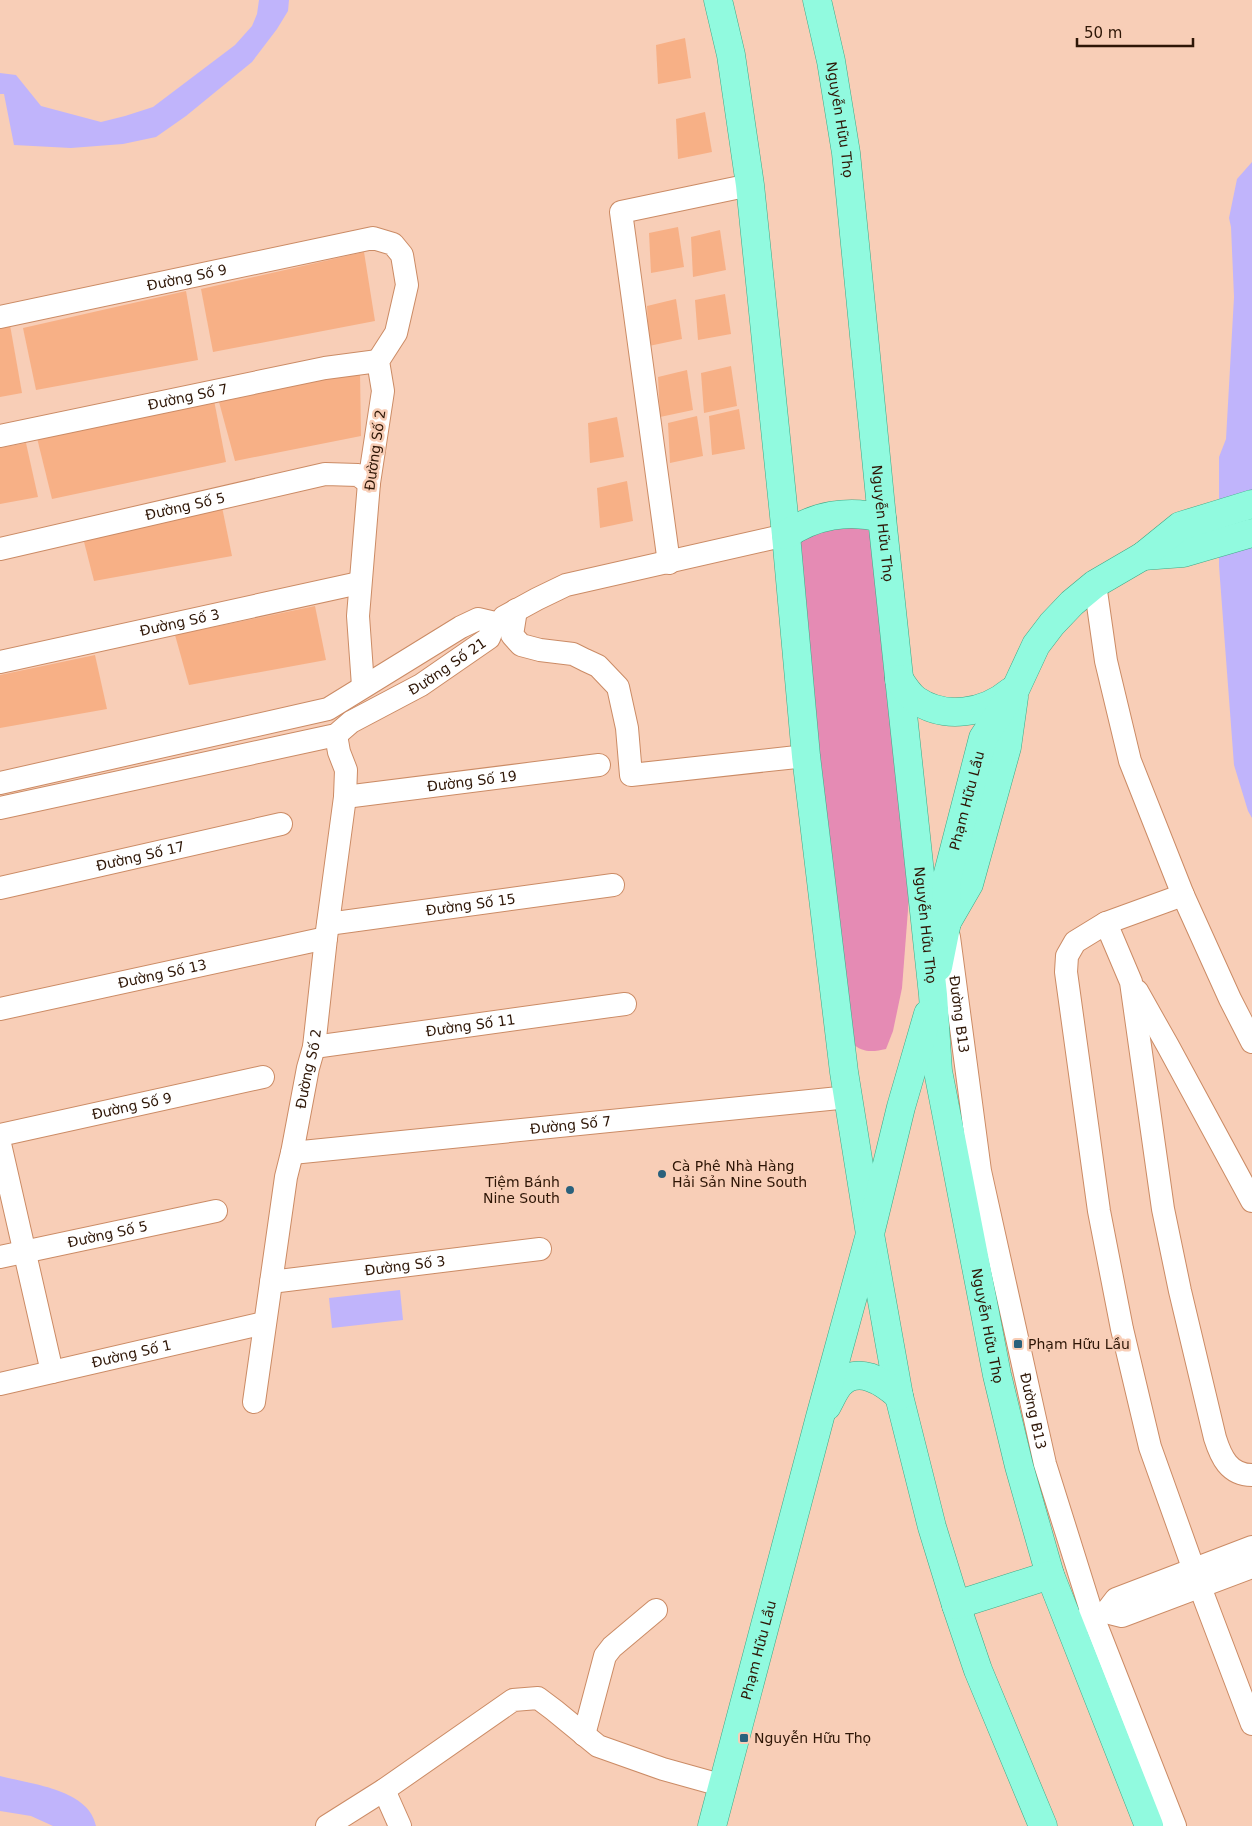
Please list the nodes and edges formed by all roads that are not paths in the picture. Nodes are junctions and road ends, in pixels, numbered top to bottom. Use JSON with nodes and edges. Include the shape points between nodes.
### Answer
{"nodes":[{"id":1,"x":718,"y":0,"type":"edge"},
{"id":2,"x":817,"y":0,"type":"edge"},
{"id":3,"x":750,"y":185,"type":"junction"},
{"id":4,"x":0,"y":317,"type":"edge"},
{"id":5,"x":378,"y":361,"type":"junction"},
{"id":6,"x":0,"y":436,"type":"edge"},
{"id":7,"x":369,"y":483,"type":"junction"},
{"id":8,"x":1252,"y":504,"type":"edge"},
{"id":9,"x":882,"y":518,"type":"junction"},
{"id":10,"x":1252,"y":533,"type":"edge"},
{"id":11,"x":786,"y":534,"type":"junction"},
{"id":12,"x":0,"y":549,"type":"edge"},
{"id":13,"x":1143,"y":556,"type":"junction"},
{"id":14,"x":669,"y":563,"type":"junction"},
{"id":15,"x":360,"y":583,"type":"junction"},
{"id":16,"x":1095,"y":584,"type":"junction"},
{"id":17,"x":516,"y":610,"type":"junction"},
{"id":18,"x":495,"y":623,"type":"junction"},
{"id":19,"x":0,"y":662,"type":"edge"},
{"id":20,"x":899,"y":679,"type":"junction"},
{"id":21,"x":363,"y":686,"type":"junction"},
{"id":22,"x":1016,"y":688,"type":"junction"},
{"id":23,"x":336,"y":735,"type":"junction"},
{"id":24,"x":806,"y":756,"type":"junction"},
{"id":25,"x":598,"y":765,"type":"dead end"},
{"id":26,"x":0,"y":783,"type":"edge"},
{"id":27,"x":345,"y":798,"type":"junction"},
{"id":28,"x":0,"y":808,"type":"edge"},
{"id":29,"x":281,"y":824,"type":"dead end"},
{"id":30,"x":613,"y":885,"type":"dead end"},
{"id":31,"x":0,"y":888,"type":"edge"},
{"id":32,"x":1183,"y":895,"type":"junction"},
{"id":33,"x":948,"y":922,"type":"junction"},
{"id":34,"x":1106,"y":923,"type":"junction"},
{"id":35,"x":327,"y":931,"type":"junction"},
{"id":36,"x":1131,"y":982,"type":"junction"},
{"id":37,"x":933,"y":995,"type":"junction"},
{"id":38,"x":625,"y":1004,"type":"dead end"},
{"id":39,"x":0,"y":1009,"type":"edge"},
{"id":40,"x":1165,"y":1041,"type":"junction"},
{"id":41,"x":1252,"y":1042,"type":"edge"},
{"id":42,"x":314,"y":1047,"type":"junction"},
{"id":43,"x":1141,"y":1051,"type":"junction"},
{"id":44,"x":263,"y":1077,"type":"dead end"},
{"id":45,"x":849,"y":1097,"type":"junction"},
{"id":46,"x":0,"y":1135,"type":"edge"},
{"id":47,"x":0,"y":1144,"type":"edge"},
{"id":48,"x":292,"y":1153,"type":"junction"},
{"id":49,"x":1252,"y":1201,"type":"edge"},
{"id":50,"x":216,"y":1211,"type":"dead end"},
{"id":51,"x":870,"y":1234,"type":"junction"},
{"id":52,"x":540,"y":1249,"type":"dead end"},
{"id":53,"x":24,"y":1252,"type":"junction"},
{"id":54,"x":0,"y":1257,"type":"edge"},
{"id":55,"x":271,"y":1282,"type":"junction"},
{"id":56,"x":264,"y":1323,"type":"junction"},
{"id":57,"x":52,"y":1372,"type":"junction"},
{"id":58,"x":0,"y":1384,"type":"edge"},
{"id":59,"x":899,"y":1396,"type":"junction"},
{"id":60,"x":254,"y":1402,"type":"dead end"},
{"id":61,"x":820,"y":1417,"type":"junction"},
{"id":62,"x":1252,"y":1475,"type":"edge"},
{"id":63,"x":1252,"y":1547,"type":"edge"},
{"id":64,"x":1252,"y":1567,"type":"edge"},
{"id":65,"x":1050,"y":1574,"type":"junction"},
{"id":66,"x":1197,"y":1578,"type":"junction"},
{"id":67,"x":956,"y":1605,"type":"junction"},
{"id":68,"x":656,"y":1610,"type":"dead end"},
{"id":69,"x":1090,"y":1618,"type":"junction"},
{"id":70,"x":1252,"y":1724,"type":"edge"},
{"id":71,"x":584,"y":1734,"type":"junction"},
{"id":72,"x":724,"y":1786,"type":"junction"},
{"id":73,"x":384,"y":1790,"type":"junction"},
{"id":74,"x":327,"y":1826,"type":"edge"},
{"id":75,"x":400,"y":1826,"type":"edge"},
{"id":76,"x":712,"y":1826,"type":"edge"},
{"id":77,"x":1043,"y":1826,"type":"edge"},
{"id":78,"x":1149,"y":1826,"type":"edge"},
{"id":79,"x":1175,"y":1826,"type":"edge"}],
"edges":[{"from":1,"to":3,"type":"main road","via":[[731,56]]},
{"from":2,"to":9,"type":"main road","name":"Nguyễn Hữu Thọ","via":[[846,152]]},
{"from":3,"to":11,"type":"main road"},
{"from":3,"to":14,"type":"street","via":[[621,212]]},
{"from":4,"to":5,"type":"street","name":"Đường Số 9","via":[[374,238],[393,244],[402,255],[407,285],[396,333]]},
{"from":5,"to":6,"type":"street","name":"Đường Số 7","via":[[325,368]]},
{"from":5,"to":7,"type":"street","name":"Đường Số 2","via":[[383,391]]},
{"from":7,"to":12,"type":"street","name":"Đường Số 5","via":[[358,475],[325,474]]},
{"from":7,"to":15,"type":"street","name":"Đường Số 2"},
{"from":8,"to":13,"type":"main road","name":"Phạm Hữu Lầu","via":[[1180,526]]},
{"from":9,"to":11,"type":"main road","via":[[849,513],[829,516],[809,521]]},
{"from":9,"to":20,"type":"main road","name":"Nguyễn Hữu Thọ"},
{"from":10,"to":13,"type":"main road","name":"Phạm Hữu Lầu","via":[[1183,553]]},
{"from":11,"to":14,"type":"street"},
{"from":11,"to":24,"type":"main road"},
{"from":13,"to":16,"type":"main road","name":"Phạm Hữu Lầu"},
{"from":14,"to":17,"type":"street","via":[[566,586]]},
{"from":15,"to":19,"type":"street","name":"Đường Số 3"},
{"from":15,"to":21,"type":"street","name":"Đường Số 2","via":[[358,616]]},
{"from":16,"to":22,"type":"main road","name":"Phạm Hữu Lầu","via":[[1072,603],[1036,645]]},
{"from":16,"to":32,"type":"street","via":[[1106,661],[1130,761]]},
{"from":17,"to":18,"type":"street"},
{"from":17,"to":24,"type":"street","via":[[512,635],[521,645],[573,654],[598,666],[618,687],[627,728],[631,775]]},
{"from":18,"to":21,"type":"street","name":"Đường Số 21","via":[[478,619]]},
{"from":18,"to":23,"type":"street","name":"Đường Số 21","via":[[489,638],[420,685],[351,722]]},
{"from":20,"to":22,"type":"main road","via":[[916,700],[930,708],[946,711],[975,711],[988,707]]},
{"from":20,"to":37,"type":"main road","name":"Nguyễn Hữu Thọ"},
{"from":21,"to":26,"type":"street","name":"Đường Số 21","via":[[328,709]]},
{"from":22,"to":33,"type":"main road","name":"Phạm Hữu Lầu","via":[[983,738],[946,881]]},
{"from":23,"to":27,"type":"street","name":"Đường Số 2","via":[[346,770]]},
{"from":23,"to":28,"type":"street","name":"Đường Số 21"},
{"from":24,"to":45,"type":"main road"},
{"from":25,"to":27,"type":"street","name":"Đường Số 19"},
{"from":27,"to":35,"type":"street","name":"Đường Số 2"},
{"from":29,"to":31,"type":"street","name":"Đường Số 17"},
{"from":30,"to":35,"type":"street","name":"Đường Số 15"},
{"from":32,"to":34,"type":"street"},
{"from":32,"to":41,"type":"street"},
{"from":33,"to":37,"type":"main road","name":"Phạm Hữu Lầu"},
{"from":33,"to":69,"type":"street","name":"Đường B13","via":[[980,1171],[1045,1464]]},
{"from":34,"to":36,"type":"street"},
{"from":34,"to":66,"type":"street","via":[[1075,942],[1066,956],[1081,1088],[1099,1211],[1122,1329],[1150,1446]]},
{"from":35,"to":39,"type":"street","name":"Đường Số 13"},
{"from":35,"to":42,"type":"street","name":"Đường Số 2"},
{"from":36,"to":40,"type":"street"},
{"from":36,"to":43,"type":"street"},
{"from":37,"to":51,"type":"main road","name":"Phạm Hữu Lầu"},
{"from":37,"to":65,"type":"main road","name":"Nguyễn Hữu Thọ","via":[[938,1071],[997,1375]]},
{"from":38,"to":42,"type":"street","name":"Đường Số 11"},
{"from":40,"to":43,"type":"street","via":[[1151,1041]]},
{"from":40,"to":49,"type":"street"},
{"from":42,"to":48,"type":"street","name":"Đường Số 2"},
{"from":43,"to":62,"type":"street","via":[[1163,1209],[1215,1438],[1220,1454],[1230,1467],[1242,1475]]},
{"from":44,"to":46,"type":"street","name":"Đường Số 9"},
{"from":45,"to":48,"type":"street","name":"Đường Số 7"},
{"from":45,"to":51,"type":"main road"},
{"from":47,"to":53,"type":"street"},
{"from":48,"to":55,"type":"street","name":"Đường Số 2"},
{"from":50,"to":53,"type":"street","name":"Đường Số 5"},
{"from":51,"to":59,"type":"main road"},
{"from":51,"to":61,"type":"main road","name":"Phạm Hữu Lầu"},
{"from":52,"to":55,"type":"street","name":"Đường Số 3"},
{"from":53,"to":54,"type":"street","name":"Đường Số 5"},
{"from":53,"to":57,"type":"street"},
{"from":55,"to":56,"type":"street","name":"Đường Số 2"},
{"from":56,"to":57,"type":"street","name":"Đường Số 1"},
{"from":56,"to":60,"type":"street","name":"Đường Số 2"},
{"from":57,"to":58,"type":"street","name":"Đường Số 1"},
{"from":59,"to":61,"type":"main road","via":[[871,1377],[854,1376],[840,1384]]},
{"from":59,"to":67,"type":"main road","via":[[932,1527]]},
{"from":61,"to":72,"type":"main road","name":"Phạm Hữu Lầu"},
{"from":63,"to":66,"type":"street"},
{"from":64,"to":66,"type":"street"},
{"from":65,"to":67,"type":"main road"},
{"from":65,"to":69,"type":"main road","name":"Nguyễn Hữu Thọ"},
{"from":66,"to":69,"type":"street","via":[[1122,1616]]},
{"from":66,"to":70,"type":"street"},
{"from":67,"to":77,"type":"main road","via":[[978,1670]]},
{"from":68,"to":71,"type":"street","via":[[605,1656]]},
{"from":69,"to":78,"type":"main road","name":"Nguyễn Hữu Thọ"},
{"from":69,"to":79,"type":"street","name":"Đường B13"},
{"from":71,"to":72,"type":"street","via":[[598,1746]]},
{"from":71,"to":73,"type":"street","via":[[538,1698],[513,1700]]},
{"from":72,"to":76,"type":"main road","name":"Phạm Hữu Lầu"},
{"from":73,"to":74,"type":"street"},
{"from":73,"to":75,"type":"street"}]}
